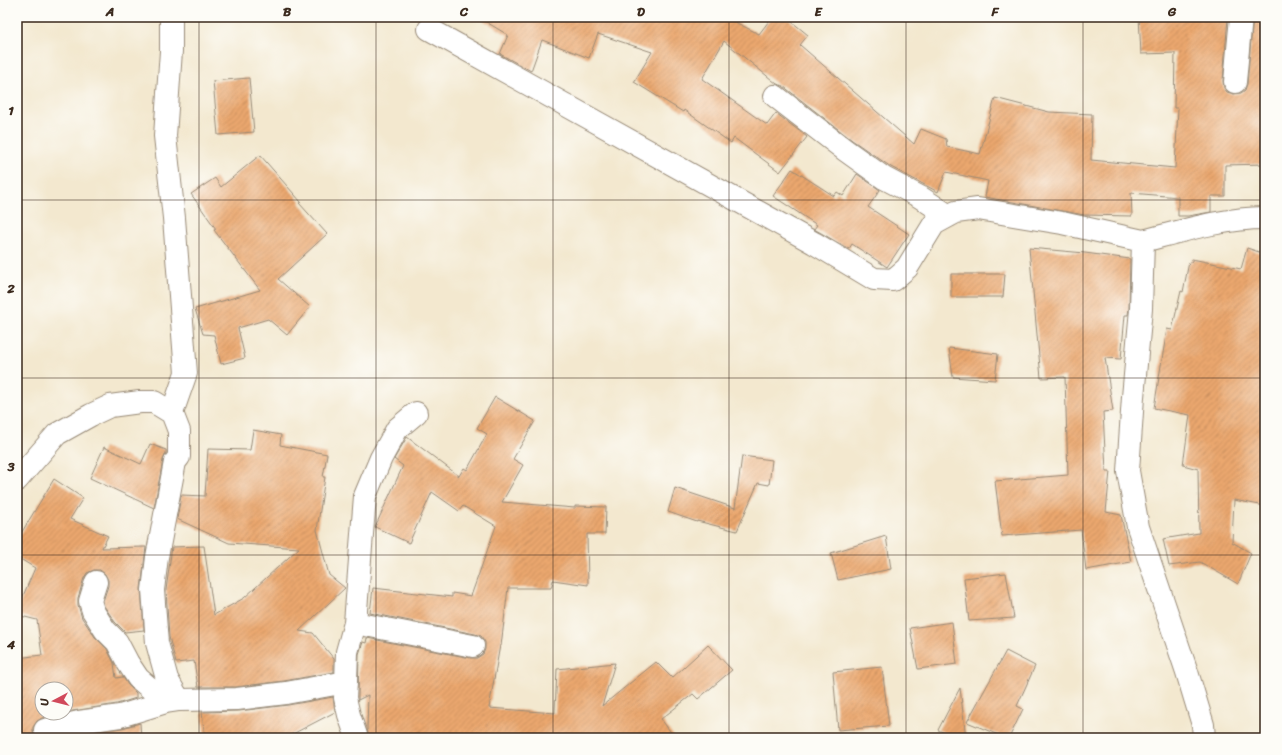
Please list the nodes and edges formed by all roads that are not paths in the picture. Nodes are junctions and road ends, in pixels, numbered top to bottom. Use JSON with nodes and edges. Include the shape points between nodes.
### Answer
{"nodes":[{"id":1,"x":171,"y":17,"type":"edge"},
{"id":2,"x":1241,"y":17,"type":"edge"},
{"id":3,"x":429,"y":29,"type":"dead end"},
{"id":4,"x":1235,"y":82,"type":"dead end"},
{"id":5,"x":775,"y":96,"type":"dead end"},
{"id":6,"x":949,"y":216,"type":"junction"},
{"id":7,"x":1265,"y":218,"type":"edge"},
{"id":8,"x":1143,"y":241,"type":"junction"},
{"id":9,"x":172,"y":413,"type":"junction"},
{"id":10,"x":416,"y":413,"type":"dead end"},
{"id":11,"x":17,"y":480,"type":"edge"},
{"id":12,"x":96,"y":582,"type":"dead end"},
{"id":13,"x":355,"y":623,"type":"junction"},
{"id":14,"x":473,"y":646,"type":"dead end"},
{"id":15,"x":346,"y":682,"type":"junction"},
{"id":16,"x":172,"y":701,"type":"junction"},
{"id":17,"x":45,"y":730,"type":"dead end"},
{"id":18,"x":357,"y":738,"type":"edge"},
{"id":19,"x":1204,"y":738,"type":"edge"}],
"edges":[{"from":1,"to":9,"type":"street","via":[[166,136],[186,373]]},
{"from":2,"to":4,"type":"street"},
{"from":3,"to":6,"type":"street","via":[[874,279],[893,280],[907,268],[934,224]]},
{"from":5,"to":6,"type":"street","via":[[884,178]]},
{"from":6,"to":8,"type":"street","via":[[956,212],[978,209]]},
{"from":7,"to":8,"type":"street","via":[[1196,227]]},
{"from":8,"to":19,"type":"street","via":[[1141,309],[1128,471],[1138,527],[1187,672],[1203,725]]},
{"from":9,"to":11,"type":"street","via":[[154,402],[110,406],[57,434]]},
{"from":9,"to":16,"type":"street","via":[[179,431],[179,457],[175,462],[153,590],[157,643]]},
{"from":10,"to":13,"type":"street","via":[[397,429],[365,496]]},
{"from":12,"to":16,"type":"street","via":[[90,601],[105,630],[117,642],[138,678]]},
{"from":13,"to":14,"type":"street"},
{"from":13,"to":15,"type":"street","via":[[347,652]]},
{"from":15,"to":16,"type":"street","via":[[286,694]]},
{"from":15,"to":18,"type":"street","via":[[345,698]]},
{"from":16,"to":17,"type":"street","via":[[120,716]]}]}
